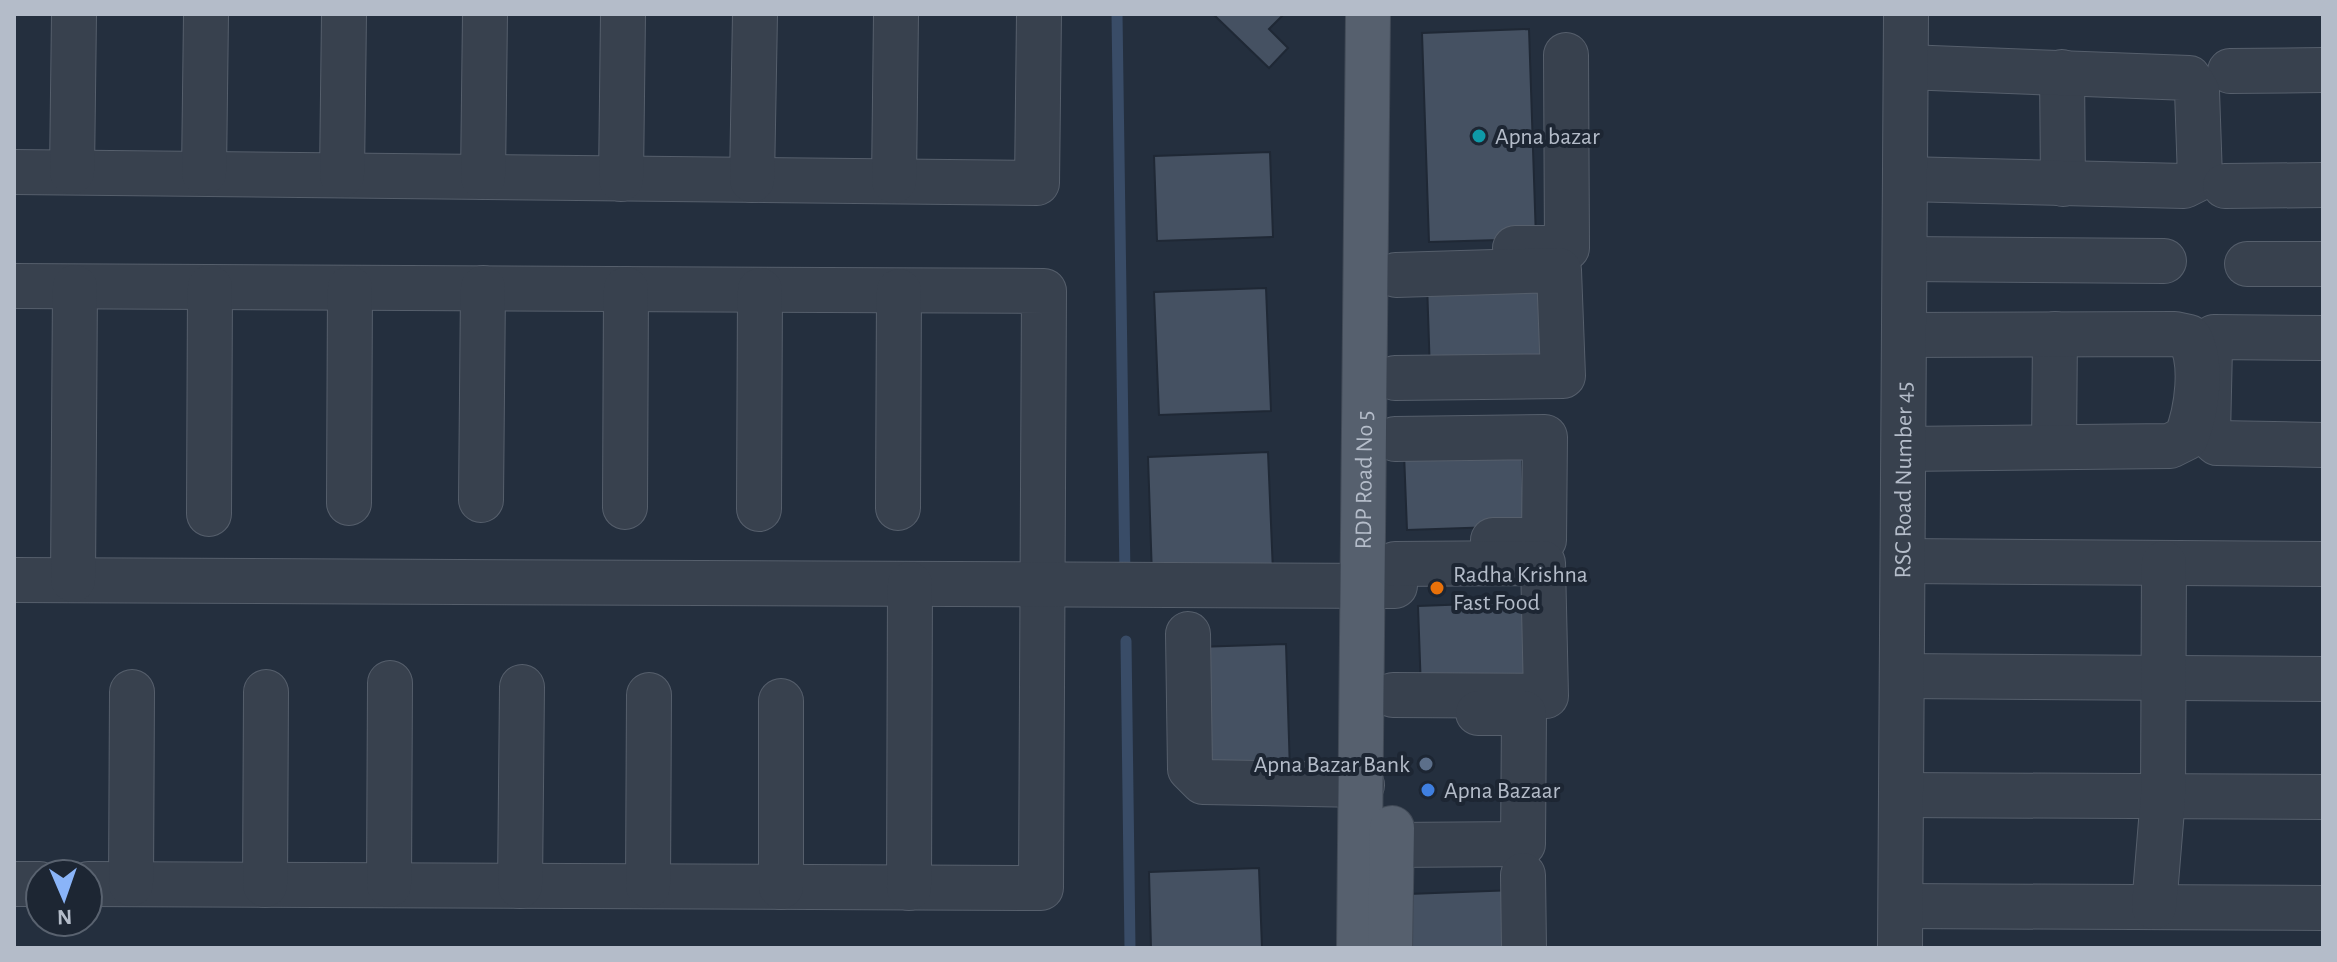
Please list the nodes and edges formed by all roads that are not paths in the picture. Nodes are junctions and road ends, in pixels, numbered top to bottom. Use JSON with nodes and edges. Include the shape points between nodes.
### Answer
{"nodes":[{"id":1,"x":74,"y":14,"type":"edge"},
{"id":2,"x":206,"y":14,"type":"edge"},
{"id":3,"x":344,"y":14,"type":"edge"},
{"id":4,"x":485,"y":14,"type":"edge"},
{"id":5,"x":623,"y":14,"type":"edge"},
{"id":6,"x":755,"y":14,"type":"edge"},
{"id":7,"x":896,"y":14,"type":"edge"},
{"id":8,"x":1039,"y":14,"type":"edge"},
{"id":9,"x":1368,"y":14,"type":"edge"},
{"id":10,"x":1396,"y":14,"type":"edge"},
{"id":11,"x":1906,"y":14,"type":"edge"},
{"id":12,"x":1566,"y":55,"type":"dead end"},
{"id":13,"x":1906,"y":67,"type":"junction"},
{"id":14,"x":2323,"y":70,"type":"edge"},
{"id":15,"x":2230,"y":71,"type":"dead end"},
{"id":16,"x":2062,"y":72,"type":"junction"},
{"id":17,"x":14,"y":172,"type":"edge"},
{"id":18,"x":72,"y":172,"type":"junction"},
{"id":19,"x":204,"y":173,"type":"junction"},
{"id":20,"x":342,"y":175,"type":"junction"},
{"id":21,"x":483,"y":177,"type":"junction"},
{"id":22,"x":621,"y":179,"type":"junction"},
{"id":23,"x":1905,"y":179,"type":"junction"},
{"id":24,"x":752,"y":180,"type":"junction"},
{"id":25,"x":894,"y":181,"type":"junction"},
{"id":26,"x":2063,"y":184,"type":"junction"},
{"id":27,"x":2323,"y":185,"type":"edge"},
{"id":28,"x":2225,"y":186,"type":"dead end"},
{"id":29,"x":1907,"y":259,"type":"junction"},
{"id":30,"x":2164,"y":261,"type":"dead end"},
{"id":31,"x":1396,"y":262,"type":"junction"},
{"id":32,"x":2247,"y":264,"type":"dead end"},
{"id":33,"x":2323,"y":264,"type":"edge"},
{"id":34,"x":14,"y":286,"type":"edge"},
{"id":35,"x":75,"y":287,"type":"junction"},
{"id":36,"x":210,"y":287,"type":"junction"},
{"id":37,"x":350,"y":288,"type":"junction"},
{"id":38,"x":483,"y":288,"type":"junction"},
{"id":39,"x":626,"y":289,"type":"junction"},
{"id":40,"x":760,"y":290,"type":"junction"},
{"id":41,"x":899,"y":291,"type":"junction"},
{"id":42,"x":2055,"y":334,"type":"junction"},
{"id":43,"x":1904,"y":335,"type":"junction"},
{"id":44,"x":2323,"y":338,"type":"edge"},
{"id":45,"x":1395,"y":378,"type":"junction"},
{"id":46,"x":1395,"y":439,"type":"junction"},
{"id":47,"x":2323,"y":445,"type":"edge"},
{"id":48,"x":2054,"y":447,"type":"junction"},
{"id":49,"x":1904,"y":449,"type":"junction"},
{"id":50,"x":481,"y":500,"type":"dead end"},
{"id":51,"x":349,"y":503,"type":"dead end"},
{"id":52,"x":625,"y":507,"type":"dead end"},
{"id":53,"x":898,"y":508,"type":"dead end"},
{"id":54,"x":759,"y":509,"type":"dead end"},
{"id":55,"x":209,"y":514,"type":"dead end"},
{"id":56,"x":1903,"y":561,"type":"junction"},
{"id":57,"x":2164,"y":563,"type":"junction"},
{"id":58,"x":2323,"y":564,"type":"edge"},
{"id":59,"x":1387,"y":569,"type":"junction"},
{"id":60,"x":14,"y":580,"type":"edge"},
{"id":61,"x":73,"y":580,"type":"junction"},
{"id":62,"x":910,"y":584,"type":"junction"},
{"id":63,"x":1042,"y":585,"type":"junction"},
{"id":64,"x":1188,"y":634,"type":"dead end"},
{"id":65,"x":1902,"y":676,"type":"junction"},
{"id":66,"x":2165,"y":678,"type":"junction"},
{"id":67,"x":2323,"y":679,"type":"edge"},
{"id":68,"x":390,"y":683,"type":"dead end"},
{"id":69,"x":522,"y":687,"type":"dead end"},
{"id":70,"x":132,"y":692,"type":"dead end"},
{"id":71,"x":266,"y":692,"type":"dead end"},
{"id":72,"x":649,"y":695,"type":"dead end"},
{"id":73,"x":781,"y":701,"type":"dead end"},
{"id":74,"x":1393,"y":705,"type":"junction"},
{"id":75,"x":1362,"y":785,"type":"junction"},
{"id":76,"x":1901,"y":795,"type":"junction"},
{"id":77,"x":2163,"y":797,"type":"junction"},
{"id":78,"x":2323,"y":797,"type":"edge"},
{"id":79,"x":1391,"y":845,"type":"junction"},
{"id":80,"x":1523,"y":875,"type":"dead end"},
{"id":81,"x":104,"y":884,"type":"edge"},
{"id":82,"x":131,"y":884,"type":"junction"},
{"id":83,"x":265,"y":885,"type":"junction"},
{"id":84,"x":389,"y":885,"type":"junction"},
{"id":85,"x":520,"y":886,"type":"junction"},
{"id":86,"x":648,"y":886,"type":"junction"},
{"id":87,"x":781,"y":887,"type":"junction"},
{"id":88,"x":909,"y":888,"type":"junction"},
{"id":89,"x":2154,"y":907,"type":"junction"},
{"id":90,"x":2323,"y":908,"type":"edge"},
{"id":91,"x":1900,"y":927,"type":"edge"},
{"id":92,"x":1359,"y":948,"type":"edge"},
{"id":93,"x":1390,"y":948,"type":"edge"},
{"id":94,"x":1524,"y":948,"type":"edge"}],
"edges":[{"from":1,"to":18,"type":"street"},
{"from":2,"to":19,"type":"street"},
{"from":3,"to":20,"type":"street"},
{"from":4,"to":21,"type":"street"},
{"from":5,"to":22,"type":"street"},
{"from":6,"to":24,"type":"street"},
{"from":7,"to":25,"type":"street"},
{"from":8,"to":25,"type":"street","via":[[1037,183]]},
{"from":9,"to":59,"type":"main road","name":"RDP Road No 5"},
{"from":10,"to":31,"type":"main road","name":"RDP Road No 5"},
{"from":11,"to":13,"type":"street","name":"RSC Road Number 45"},
{"from":12,"to":31,"type":"street","via":[[1567,248]]},
{"from":13,"to":16,"type":"street"},
{"from":13,"to":23,"type":"street","name":"RSC Road Number 45"},
{"from":14,"to":15,"type":"street"},
{"from":16,"to":26,"type":"street"},
{"from":16,"to":26,"type":"street","via":[[2189,78],[2197,91],[2200,178],[2184,186]]},
{"from":17,"to":18,"type":"street"},
{"from":18,"to":19,"type":"street"},
{"from":19,"to":20,"type":"street"},
{"from":20,"to":21,"type":"street"},
{"from":21,"to":22,"type":"street"},
{"from":22,"to":24,"type":"street"},
{"from":23,"to":26,"type":"street"},
{"from":23,"to":29,"type":"street","name":"RSC Road Number 45"},
{"from":24,"to":25,"type":"street"},
{"from":27,"to":28,"type":"street"},
{"from":29,"to":30,"type":"street"},
{"from":29,"to":43,"type":"street","name":"RSC Road Number 45"},
{"from":31,"to":45,"type":"main road","name":"RDP Road No 5"},
{"from":31,"to":45,"type":"street","via":[[1559,270],[1563,376]]},
{"from":32,"to":33,"type":"street"},
{"from":34,"to":35,"type":"street"},
{"from":35,"to":36,"type":"street"},
{"from":35,"to":61,"type":"street"},
{"from":36,"to":37,"type":"street"},
{"from":36,"to":55,"type":"street"},
{"from":37,"to":38,"type":"street"},
{"from":37,"to":51,"type":"street"},
{"from":38,"to":39,"type":"street"},
{"from":38,"to":50,"type":"street"},
{"from":39,"to":40,"type":"street"},
{"from":39,"to":52,"type":"street"},
{"from":40,"to":41,"type":"street"},
{"from":40,"to":54,"type":"street"},
{"from":41,"to":53,"type":"street"},
{"from":41,"to":63,"type":"street","via":[[1044,291]]},
{"from":42,"to":43,"type":"street"},
{"from":42,"to":48,"type":"street"},
{"from":42,"to":48,"type":"street","via":[[2175,334],[2189,337],[2196,350],[2194,419],[2186,438],[2170,446]]},
{"from":43,"to":49,"type":"street","name":"RSC Road Number 45"},
{"from":44,"to":47,"type":"street","via":[[2214,337],[2208,435],[2217,443]]},
{"from":45,"to":46,"type":"main road","name":"RDP Road No 5"},
{"from":46,"to":59,"type":"main road","name":"RDP Road No 5"},
{"from":46,"to":59,"type":"street","via":[[1545,437],[1544,540]]},
{"from":48,"to":49,"type":"street"},
{"from":49,"to":56,"type":"street","name":"RSC Road Number 45"},
{"from":56,"to":57,"type":"street"},
{"from":56,"to":65,"type":"street","name":"RSC Road Number 45"},
{"from":57,"to":58,"type":"street"},
{"from":57,"to":66,"type":"street"},
{"from":59,"to":63,"type":"street"},
{"from":59,"to":74,"type":"main road","name":"RDP Road No 5"},
{"from":59,"to":74,"type":"street","via":[[1543,563],[1546,696]]},
{"from":59,"to":75,"type":"main road","name":"RDP Road No 5"},
{"from":60,"to":61,"type":"street"},
{"from":61,"to":62,"type":"street"},
{"from":62,"to":63,"type":"street"},
{"from":62,"to":88,"type":"street"},
{"from":63,"to":88,"type":"street","via":[[1041,888]]},
{"from":64,"to":75,"type":"street","via":[[1190,769],[1203,782]]},
{"from":65,"to":66,"type":"street"},
{"from":65,"to":76,"type":"street","name":"RSC Road Number 45"},
{"from":66,"to":67,"type":"street"},
{"from":66,"to":77,"type":"street"},
{"from":68,"to":84,"type":"street"},
{"from":69,"to":85,"type":"street"},
{"from":70,"to":82,"type":"street"},
{"from":71,"to":83,"type":"street"},
{"from":72,"to":86,"type":"street"},
{"from":73,"to":87,"type":"street"},
{"from":74,"to":79,"type":"main road","name":"RDP Road No 5"},
{"from":74,"to":79,"type":"street","via":[[1524,713],[1523,844]]},
{"from":75,"to":92,"type":"main road","name":"RDP Road No 5"},
{"from":76,"to":77,"type":"street"},
{"from":76,"to":91,"type":"street","name":"RSC Road Number 45"},
{"from":77,"to":78,"type":"street"},
{"from":77,"to":89,"type":"street"},
{"from":79,"to":93,"type":"main road","name":"RDP Road No 5"},
{"from":80,"to":94,"type":"street"},
{"from":81,"to":82,"type":"street"},
{"from":82,"to":83,"type":"street"},
{"from":83,"to":84,"type":"street"},
{"from":84,"to":85,"type":"street"},
{"from":85,"to":86,"type":"street"},
{"from":86,"to":87,"type":"street"},
{"from":87,"to":88,"type":"street"},
{"from":89,"to":90,"type":"street"},
{"from":89,"to":91,"type":"street"}]}
